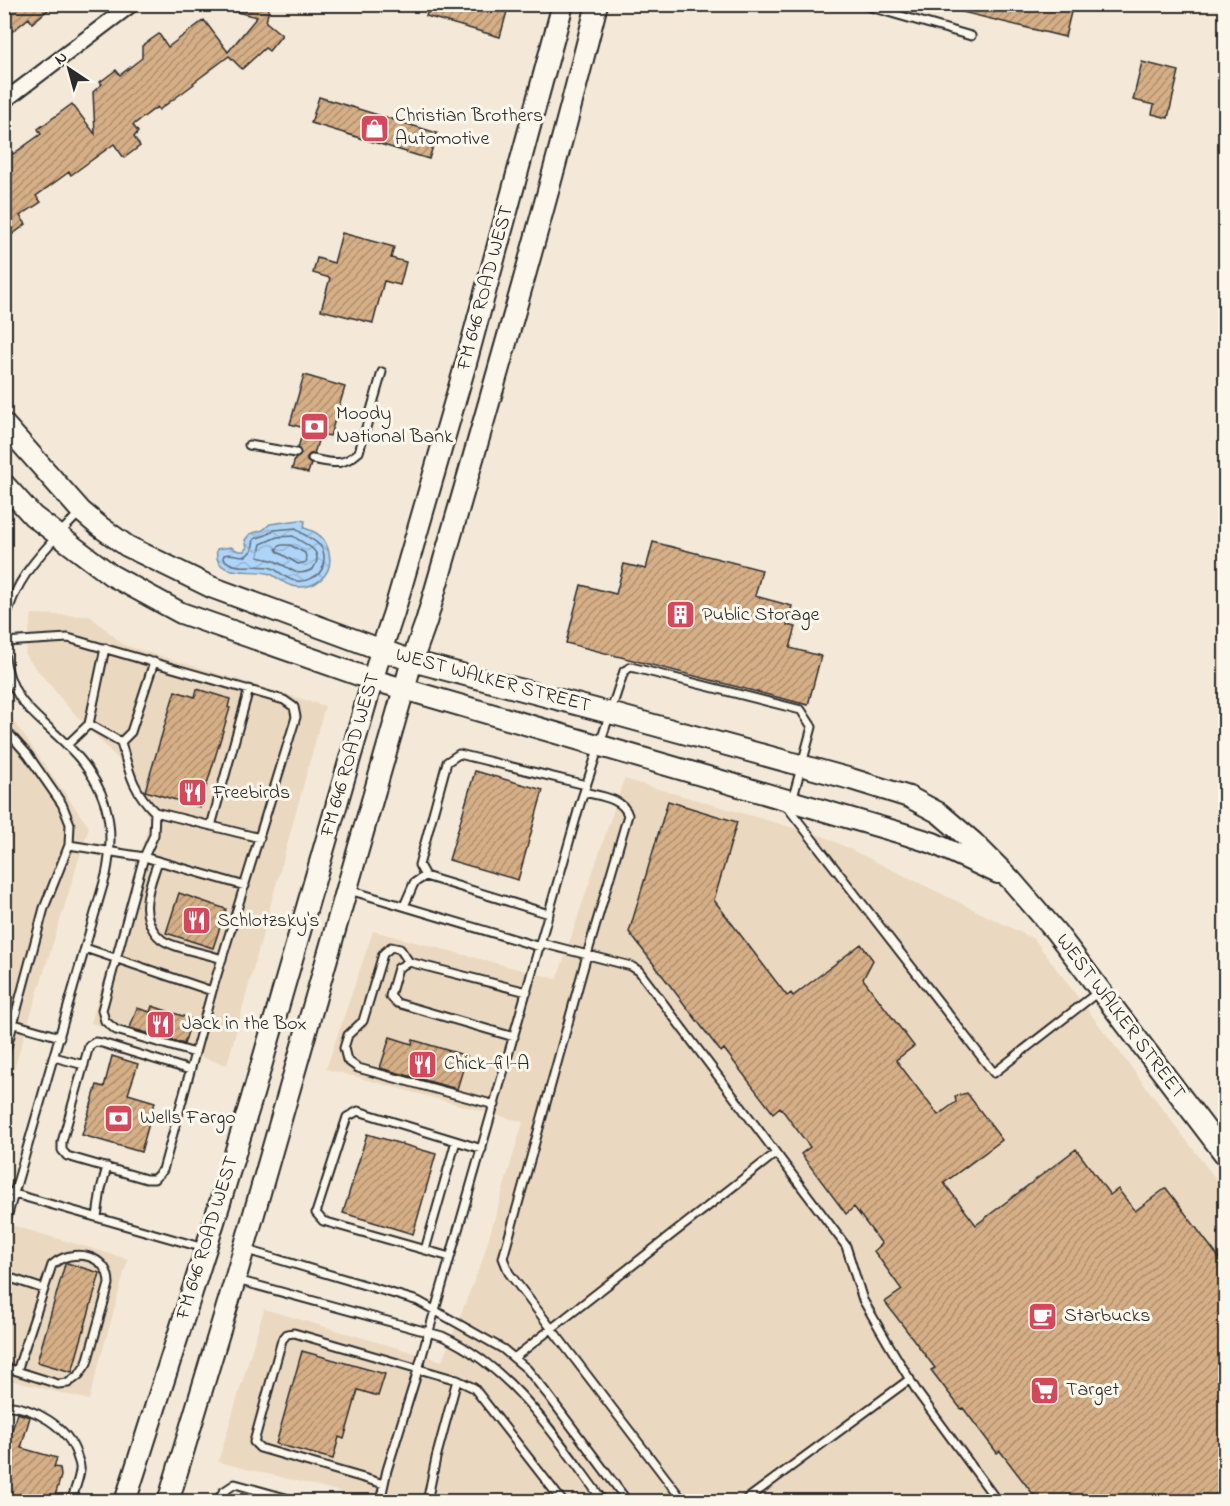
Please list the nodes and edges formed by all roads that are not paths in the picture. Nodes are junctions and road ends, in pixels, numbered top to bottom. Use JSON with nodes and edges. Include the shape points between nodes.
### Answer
{"nodes":[{"id":1,"x":132,"y":4,"type":"edge"},
{"id":2,"x":563,"y":4,"type":"edge"},
{"id":3,"x":597,"y":4,"type":"edge"},
{"id":4,"x":860,"y":4,"type":"edge"},
{"id":5,"x":971,"y":36,"type":"dead end"},
{"id":6,"x":4,"y":101,"type":"edge"},
{"id":7,"x":382,"y":372,"type":"dead end"},
{"id":8,"x":4,"y":424,"type":"edge"},
{"id":9,"x":249,"y":445,"type":"dead end"},
{"id":10,"x":296,"y":453,"type":"dead end"},
{"id":11,"x":312,"y":459,"type":"dead end"},
{"id":12,"x":4,"y":484,"type":"edge"},
{"id":13,"x":81,"y":511,"type":"junction"},
{"id":14,"x":58,"y":536,"type":"junction"},
{"id":15,"x":4,"y":625,"type":"edge"},
{"id":16,"x":4,"y":642,"type":"edge"},
{"id":17,"x":105,"y":648,"type":"junction"},
{"id":18,"x":381,"y":651,"type":"junction"},
{"id":19,"x":4,"y":653,"type":"edge"},
{"id":20,"x":412,"y":661,"type":"junction"},
{"id":21,"x":154,"y":662,"type":"junction"},
{"id":22,"x":373,"y":680,"type":"junction"},
{"id":23,"x":249,"y":689,"type":"junction"},
{"id":24,"x":404,"y":689,"type":"junction"},
{"id":25,"x":610,"y":713,"type":"junction"},
{"id":26,"x":89,"y":724,"type":"junction"},
{"id":27,"x":4,"y":728,"type":"edge"},
{"id":28,"x":121,"y":742,"type":"junction"},
{"id":29,"x":67,"y":745,"type":"junction"},
{"id":30,"x":599,"y":746,"type":"junction"},
{"id":31,"x":803,"y":765,"type":"junction"},
{"id":32,"x":585,"y":788,"type":"junction"},
{"id":33,"x":786,"y":799,"type":"junction"},
{"id":34,"x":155,"y":812,"type":"junction"},
{"id":35,"x":211,"y":826,"type":"junction"},
{"id":36,"x":260,"y":838,"type":"junction"},
{"id":37,"x":69,"y":845,"type":"junction"},
{"id":38,"x":111,"y":851,"type":"junction"},
{"id":39,"x":144,"y":857,"type":"junction"},
{"id":40,"x":158,"y":861,"type":"junction"},
{"id":41,"x":426,"y":876,"type":"junction"},
{"id":42,"x":1011,"y":880,"type":"junction"},
{"id":43,"x":245,"y":886,"type":"junction"},
{"id":44,"x":346,"y":889,"type":"junction"},
{"id":45,"x":404,"y":906,"type":"junction"},
{"id":46,"x":549,"y":914,"type":"junction"},
{"id":47,"x":541,"y":945,"type":"junction"},
{"id":48,"x":85,"y":948,"type":"junction"},
{"id":49,"x":586,"y":955,"type":"junction"},
{"id":50,"x":117,"y":958,"type":"junction"},
{"id":51,"x":222,"y":959,"type":"junction"},
{"id":52,"x":409,"y":962,"type":"junction"},
{"id":53,"x":212,"y":991,"type":"junction"},
{"id":54,"x":1100,"y":991,"type":"junction"},
{"id":55,"x":527,"y":992,"type":"junction"},
{"id":56,"x":14,"y":1024,"type":"junction"},
{"id":57,"x":60,"y":1036,"type":"junction"},
{"id":58,"x":514,"y":1037,"type":"junction"},
{"id":59,"x":195,"y":1053,"type":"junction"},
{"id":60,"x":54,"y":1057,"type":"junction"},
{"id":61,"x":4,"y":1058,"type":"edge"},
{"id":62,"x":84,"y":1065,"type":"junction"},
{"id":63,"x":190,"y":1070,"type":"junction"},
{"id":64,"x":495,"y":1106,"type":"junction"},
{"id":65,"x":456,"y":1141,"type":"junction"},
{"id":66,"x":482,"y":1149,"type":"junction"},
{"id":67,"x":776,"y":1153,"type":"junction"},
{"id":68,"x":1226,"y":1156,"type":"edge"},
{"id":69,"x":107,"y":1167,"type":"junction"},
{"id":70,"x":4,"y":1191,"type":"edge"},
{"id":71,"x":14,"y":1194,"type":"junction"},
{"id":72,"x":97,"y":1217,"type":"junction"},
{"id":73,"x":4,"y":1228,"type":"edge"},
{"id":74,"x":206,"y":1248,"type":"junction"},
{"id":75,"x":242,"y":1248,"type":"junction"},
{"id":76,"x":425,"y":1250,"type":"junction"},
{"id":77,"x":450,"y":1257,"type":"junction"},
{"id":78,"x":4,"y":1276,"type":"edge"},
{"id":79,"x":235,"y":1280,"type":"junction"},
{"id":80,"x":44,"y":1288,"type":"junction"},
{"id":81,"x":435,"y":1310,"type":"junction"},
{"id":82,"x":552,"y":1328,"type":"junction"},
{"id":83,"x":429,"y":1332,"type":"junction"},
{"id":84,"x":514,"y":1358,"type":"junction"},
{"id":85,"x":4,"y":1367,"type":"edge"},
{"id":86,"x":419,"y":1369,"type":"junction"},
{"id":87,"x":17,"y":1371,"type":"junction"},
{"id":88,"x":910,"y":1379,"type":"junction"},
{"id":89,"x":457,"y":1380,"type":"junction"},
{"id":90,"x":4,"y":1405,"type":"edge"},
{"id":91,"x":384,"y":1484,"type":"junction"},
{"id":92,"x":71,"y":1502,"type":"edge"},
{"id":93,"x":125,"y":1502,"type":"edge"},
{"id":94,"x":168,"y":1502,"type":"edge"},
{"id":95,"x":217,"y":1502,"type":"edge"},
{"id":96,"x":300,"y":1502,"type":"edge"},
{"id":97,"x":380,"y":1502,"type":"edge"},
{"id":98,"x":427,"y":1502,"type":"edge"},
{"id":99,"x":563,"y":1502,"type":"edge"},
{"id":100,"x":604,"y":1502,"type":"edge"},
{"id":101,"x":628,"y":1502,"type":"edge"},
{"id":102,"x":684,"y":1502,"type":"edge"},
{"id":103,"x":742,"y":1502,"type":"edge"},
{"id":104,"x":998,"y":1502,"type":"edge"}],
"edges":[{"from":1,"to":6,"type":"street"},
{"from":2,"to":18,"type":"main road","name":"FM 646 ROAD WEST","via":[[466,363]]},
{"from":3,"to":20,"type":"main road","name":"FM 646 ROAD WEST","via":[[545,206]]},
{"from":4,"to":5,"type":"lane"},
{"from":7,"to":11,"type":"lane","via":[[359,452],[349,461],[338,463]]},
{"from":8,"to":13,"type":"main road","name":"WEST WALKER STREET"},
{"from":9,"to":10,"type":"lane"},
{"from":12,"to":14,"type":"main road","name":"WEST WALKER STREET"},
{"from":13,"to":14,"type":"lane"},
{"from":13,"to":18,"type":"main road","name":"WEST WALKER STREET","via":[[127,546],[211,587]]},
{"from":14,"to":15,"type":"lane","via":[[24,575]]},
{"from":14,"to":22,"type":"main road","name":"WEST WALKER STREET","via":[[111,575],[181,613]]},
{"from":16,"to":17,"type":"lane","via":[[68,638]]},
{"from":17,"to":21,"type":"lane"},
{"from":17,"to":26,"type":"lane"},
{"from":18,"to":20,"type":"main road","name":"WEST WALKER STREET"},
{"from":18,"to":22,"type":"main road","name":"FM 646 ROAD WEST"},
{"from":19,"to":29,"type":"lane","via":[[16,692],[30,713]]},
{"from":20,"to":24,"type":"main road","name":"FM 646 ROAD WEST"},
{"from":20,"to":25,"type":"main road","name":"WEST WALKER STREET"},
{"from":21,"to":23,"type":"lane"},
{"from":21,"to":28,"type":"lane","via":[[130,732]]},
{"from":22,"to":24,"type":"main road","name":"WEST WALKER STREET"},
{"from":22,"to":74,"type":"main road","name":"FM 646 ROAD WEST"},
{"from":23,"to":35,"type":"lane"},
{"from":23,"to":36,"type":"lane","via":[[285,700],[294,708],[296,717]]},
{"from":24,"to":30,"type":"main road","name":"WEST WALKER STREET"},
{"from":24,"to":44,"type":"main road","name":"FM 646 ROAD WEST"},
{"from":25,"to":30,"type":"lane"},
{"from":25,"to":31,"type":"main road","name":"WEST WALKER STREET"},
{"from":25,"to":31,"type":"lane","via":[[624,671],[631,667],[801,710],[812,727]]},
{"from":26,"to":28,"type":"lane"},
{"from":26,"to":29,"type":"lane"},
{"from":27,"to":37,"type":"lane","via":[[62,804],[70,824]]},
{"from":28,"to":34,"type":"lane","via":[[136,790]]},
{"from":29,"to":38,"type":"lane","via":[[84,762],[103,795]]},
{"from":30,"to":32,"type":"lane"},
{"from":30,"to":33,"type":"main road","name":"WEST WALKER STREET"},
{"from":31,"to":33,"type":"lane"},
{"from":31,"to":42,"type":"main road","name":"WEST WALKER STREET","via":[[909,797],[939,813]]},
{"from":32,"to":41,"type":"lane","via":[[459,754],[447,762],[419,865]]},
{"from":32,"to":46,"type":"lane"},
{"from":32,"to":49,"type":"lane","via":[[618,801],[626,807],[628,815]]},
{"from":33,"to":42,"type":"main road","name":"WEST WALKER STREET","via":[[933,843]]},
{"from":33,"to":54,"type":"lane","via":[[994,1073]]},
{"from":34,"to":35,"type":"lane"},
{"from":34,"to":39,"type":"lane","via":[[154,835]]},
{"from":35,"to":36,"type":"lane"},
{"from":36,"to":43,"type":"lane"},
{"from":37,"to":38,"type":"lane"},
{"from":37,"to":56,"type":"lane","via":[[44,908]]},
{"from":38,"to":39,"type":"lane"},
{"from":38,"to":48,"type":"lane"},
{"from":39,"to":40,"type":"lane"},
{"from":39,"to":50,"type":"lane"},
{"from":40,"to":43,"type":"lane"},
{"from":40,"to":51,"type":"lane","via":[[146,909],[155,932],[170,943]]},
{"from":41,"to":45,"type":"lane","via":[[414,883]]},
{"from":41,"to":46,"type":"lane"},
{"from":42,"to":54,"type":"main road","name":"WEST WALKER STREET"},
{"from":43,"to":51,"type":"lane"},
{"from":44,"to":45,"type":"lane"},
{"from":44,"to":75,"type":"main road","name":"FM 646 ROAD WEST"},
{"from":45,"to":47,"type":"lane"},
{"from":46,"to":47,"type":"lane"},
{"from":47,"to":49,"type":"lane"},
{"from":47,"to":55,"type":"lane"},
{"from":48,"to":50,"type":"lane"},
{"from":48,"to":57,"type":"lane"},
{"from":49,"to":67,"type":"lane","via":[[639,971]]},
{"from":49,"to":82,"type":"lane","via":[[503,1258],[509,1273]]},
{"from":50,"to":53,"type":"lane"},
{"from":50,"to":59,"type":"lane","via":[[102,1010],[105,1021],[116,1030]]},
{"from":51,"to":53,"type":"lane"},
{"from":52,"to":55,"type":"lane"},
{"from":52,"to":58,"type":"lane","via":[[398,968],[390,996],[397,1003]]},
{"from":52,"to":64,"type":"lane","via":[[400,949],[391,947],[383,954],[363,1021],[348,1035],[344,1048],[347,1060],[358,1068]]},
{"from":53,"to":59,"type":"lane"},
{"from":54,"to":68,"type":"main road","name":"WEST WALKER STREET"},
{"from":55,"to":58,"type":"lane"},
{"from":56,"to":57,"type":"lane"},
{"from":56,"to":61,"type":"lane"},
{"from":57,"to":60,"type":"lane"},
{"from":58,"to":64,"type":"lane"},
{"from":59,"to":63,"type":"lane"},
{"from":60,"to":62,"type":"lane"},
{"from":60,"to":71,"type":"lane"},
{"from":62,"to":63,"type":"lane","via":[[89,1046],[95,1042]]},
{"from":62,"to":69,"type":"lane","via":[[62,1150],[67,1156]]},
{"from":63,"to":69,"type":"lane","via":[[163,1170],[154,1179],[146,1179]]},
{"from":64,"to":66,"type":"lane"},
{"from":65,"to":66,"type":"lane"},
{"from":65,"to":76,"type":"lane"},
{"from":65,"to":76,"type":"lane","via":[[358,1111],[347,1117],[316,1213],[323,1221]]},
{"from":66,"to":77,"type":"lane"},
{"from":67,"to":82,"type":"lane"},
{"from":67,"to":88,"type":"lane","via":[[846,1246],[863,1300]]},
{"from":69,"to":72,"type":"lane"},
{"from":70,"to":71,"type":"lane"},
{"from":71,"to":72,"type":"lane"},
{"from":71,"to":73,"type":"lane"},
{"from":72,"to":74,"type":"lane"},
{"from":74,"to":93,"type":"main road","name":"FM 646 ROAD WEST"},
{"from":75,"to":79,"type":"main road","name":"FM 646 ROAD WEST"},
{"from":75,"to":81,"type":"lane","via":[[418,1301]]},
{"from":76,"to":77,"type":"lane"},
{"from":77,"to":81,"type":"lane"},
{"from":78,"to":80,"type":"lane"},
{"from":79,"to":83,"type":"lane"},
{"from":79,"to":94,"type":"main road","name":"FM 646 ROAD WEST"},
{"from":80,"to":87,"type":"lane"},
{"from":80,"to":87,"type":"lane","via":[[52,1265],[70,1255],[90,1257],[109,1273],[87,1364],[79,1375],[68,1383],[58,1384]]},
{"from":81,"to":83,"type":"lane"},
{"from":81,"to":84,"type":"lane"},
{"from":82,"to":84,"type":"lane"},
{"from":82,"to":102,"type":"lane"},
{"from":83,"to":86,"type":"lane"},
{"from":83,"to":100,"type":"lane","via":[[460,1344],[512,1384]]},
{"from":84,"to":101,"type":"lane","via":[[548,1395]]},
{"from":85,"to":87,"type":"lane"},
{"from":86,"to":89,"type":"lane"},
{"from":86,"to":91,"type":"lane"},
{"from":86,"to":91,"type":"lane","via":[[294,1333],[282,1340],[254,1442],[260,1448]]},
{"from":88,"to":103,"type":"lane"},
{"from":88,"to":104,"type":"lane"},
{"from":89,"to":98,"type":"lane"},
{"from":89,"to":99,"type":"lane","via":[[474,1388]]},
{"from":90,"to":92,"type":"lane","via":[[40,1414],[66,1433],[81,1468]]},
{"from":91,"to":97,"type":"lane"},
{"from":95,"to":96,"type":"lane","via":[[235,1484]]}]}
